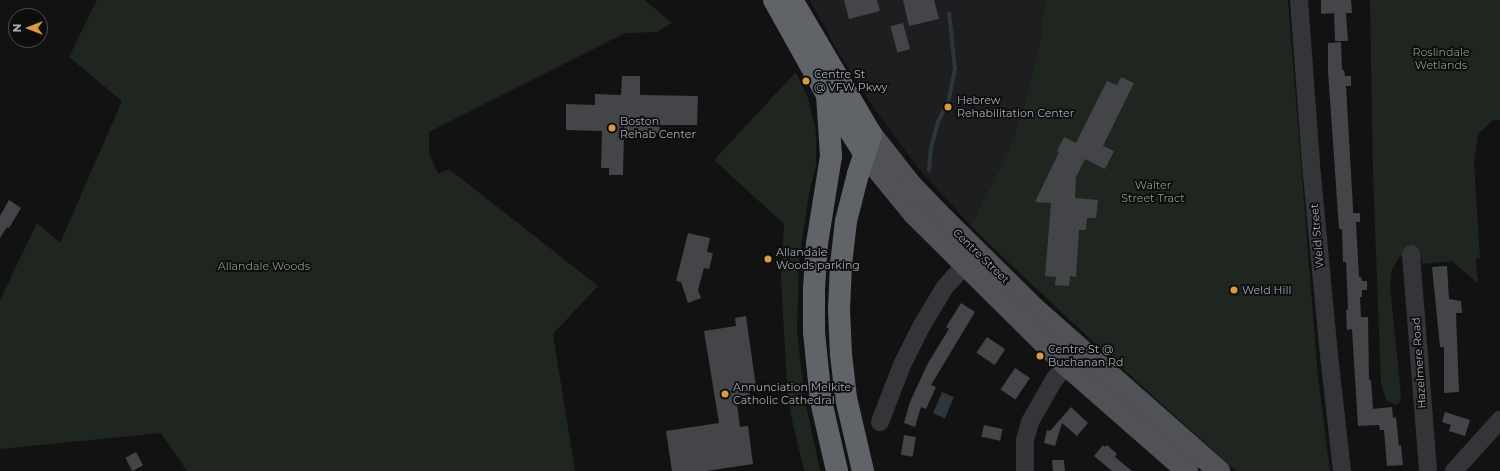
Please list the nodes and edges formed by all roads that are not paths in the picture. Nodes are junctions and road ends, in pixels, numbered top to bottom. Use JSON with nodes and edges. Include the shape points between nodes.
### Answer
{"nodes":[{"id":1,"x":774,"y":0,"type":"edge"},
{"id":2,"x":792,"y":0,"type":"edge"},
{"id":3,"x":1299,"y":0,"type":"edge"},
{"id":4,"x":827,"y":95,"type":"junction"},
{"id":5,"x":868,"y":144,"type":"junction"},
{"id":6,"x":1411,"y":254,"type":"dead end"},
{"id":7,"x":971,"y":258,"type":"junction"},
{"id":8,"x":1073,"y":357,"type":"junction"},
{"id":9,"x":1500,"y":420,"type":"edge"},
{"id":10,"x":880,"y":422,"type":"dead end"},
{"id":11,"x":1158,"y":431,"type":"junction"},
{"id":12,"x":837,"y":471,"type":"edge"},
{"id":13,"x":863,"y":471,"type":"edge"},
{"id":14,"x":1024,"y":471,"type":"edge"},
{"id":15,"x":1187,"y":471,"type":"edge"},
{"id":16,"x":1219,"y":471,"type":"edge"},
{"id":17,"x":1342,"y":471,"type":"edge"},
{"id":18,"x":1428,"y":471,"type":"edge"},
{"id":19,"x":1454,"y":471,"type":"edge"}],
"edges":[{"from":1,"to":4,"type":"highway","name":"Centre Street"},
{"from":2,"to":5,"type":"highway","name":"Centre Street","via":[[836,77]]},
{"from":3,"to":17,"type":"street","name":"Weld Street","via":[[1312,183]]},
{"from":4,"to":5,"type":"highway","name":"Centre Street"},
{"from":4,"to":12,"type":"highway","via":[[831,156],[817,243],[814,332],[821,401]]},
{"from":5,"to":7,"type":"main road","name":"Centre Street","via":[[914,214]]},
{"from":5,"to":13,"type":"highway","via":[[846,221],[839,310],[846,398]]},
{"from":6,"to":18,"type":"street","name":"Hazelmere Road"},
{"from":7,"to":8,"type":"main road","name":"Centre Street","via":[[1034,308]]},
{"from":7,"to":10,"type":"street","via":[[945,287],[922,325],[902,364]]},
{"from":8,"to":11,"type":"main road","name":"Centre Street"},
{"from":8,"to":14,"type":"street","via":[[1040,403],[1030,422],[1025,440]]},
{"from":9,"to":19,"type":"street"},
{"from":11,"to":15,"type":"main road","name":"Centre Street"},
{"from":11,"to":16,"type":"main road","name":"Centre Street"}]}
